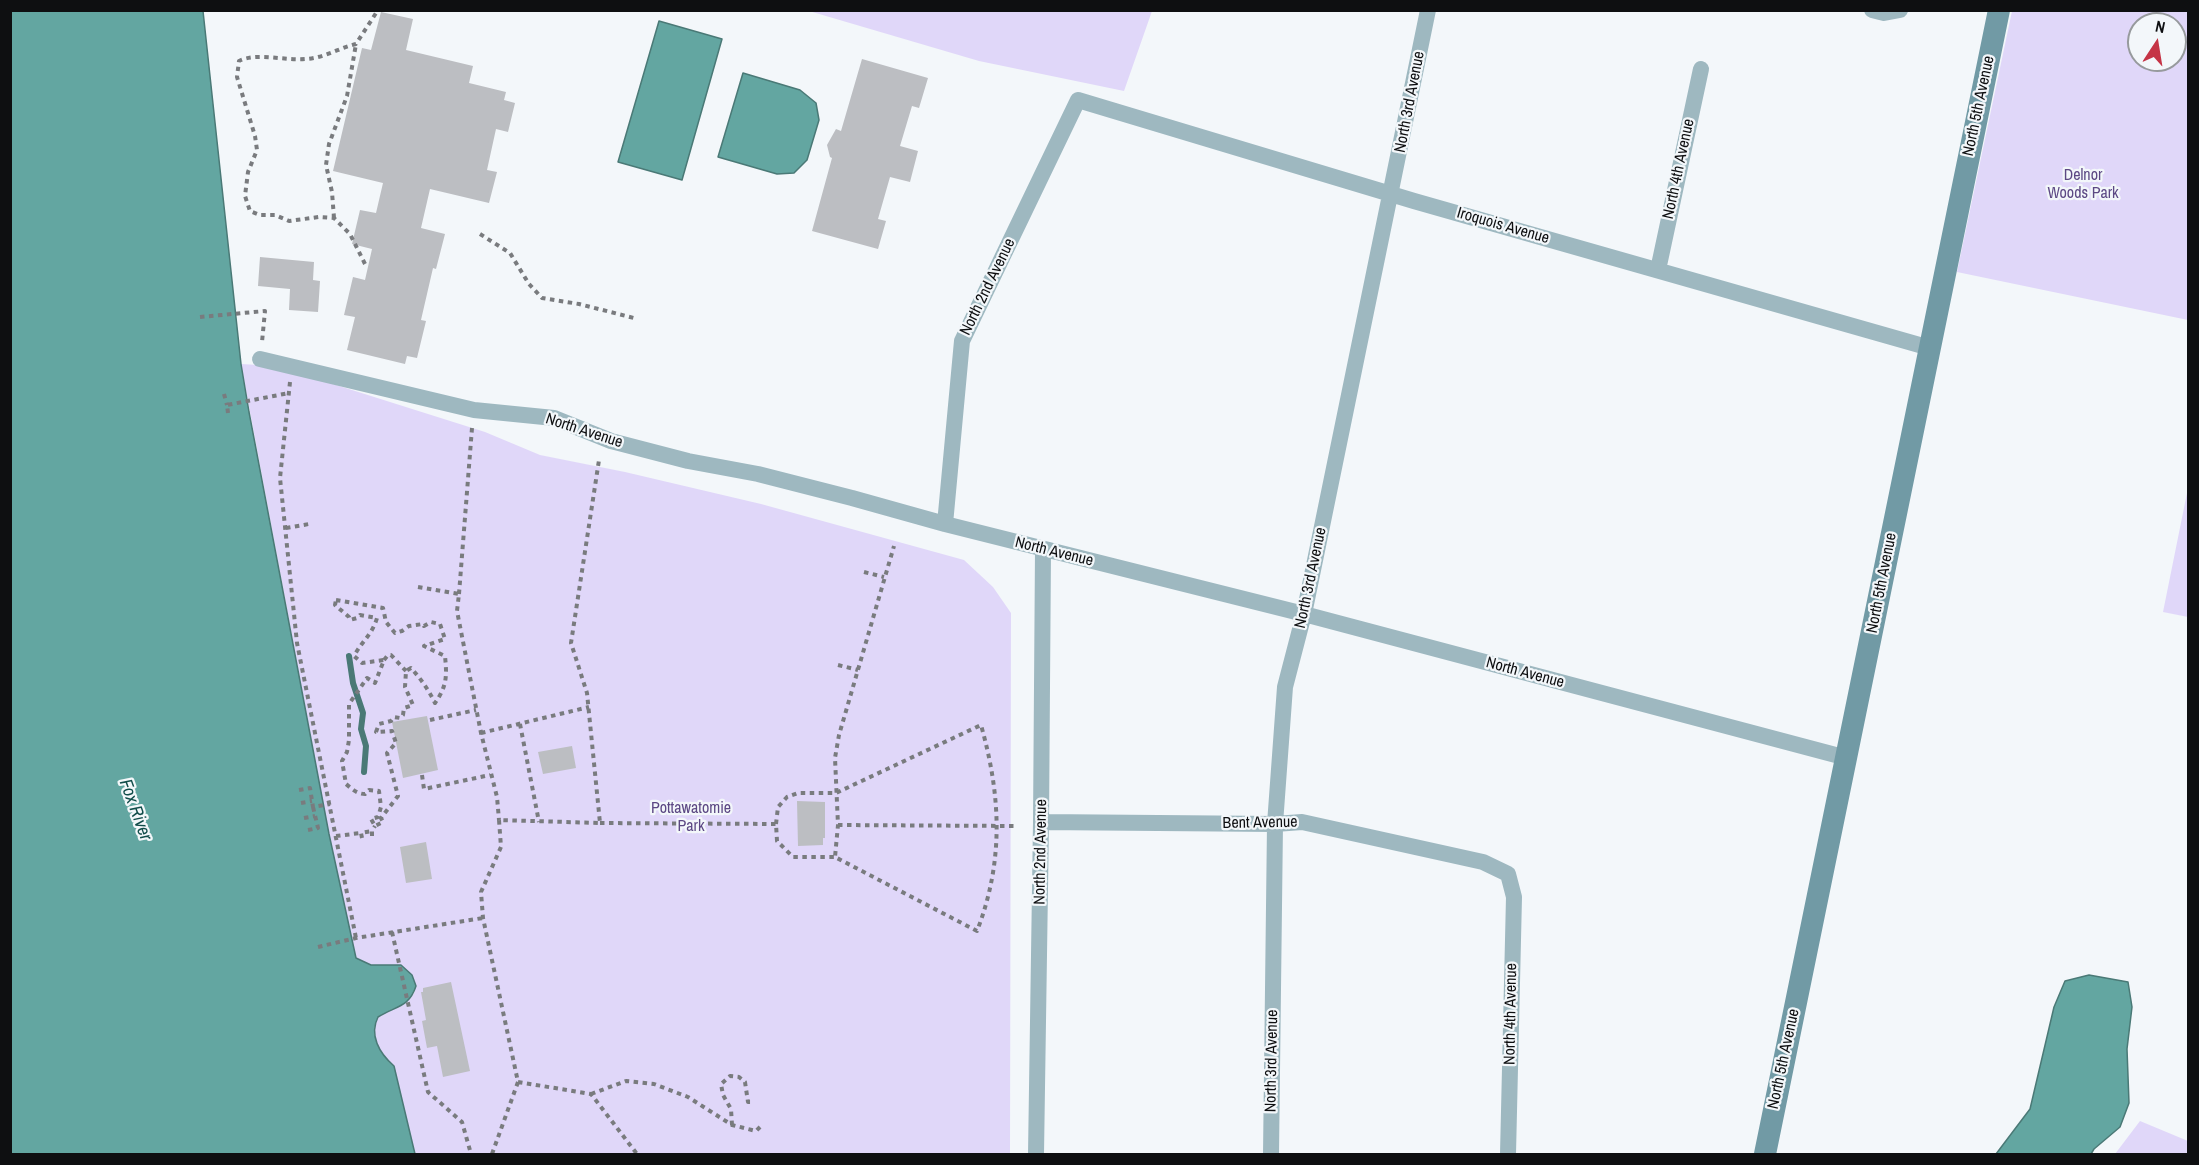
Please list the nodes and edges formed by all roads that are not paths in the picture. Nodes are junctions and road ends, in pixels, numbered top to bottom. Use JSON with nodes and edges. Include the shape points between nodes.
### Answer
{"nodes":[{"id":1,"x":1428,"y":10,"type":"edge"},
{"id":2,"x":1872,"y":10,"type":"edge"},
{"id":3,"x":1900,"y":10,"type":"edge"},
{"id":4,"x":1999,"y":10,"type":"edge"},
{"id":5,"x":1701,"y":69,"type":"dead end"},
{"id":6,"x":1078,"y":100,"type":"joint"},
{"id":7,"x":1392,"y":194,"type":"junction"},
{"id":8,"x":1658,"y":270,"type":"junction"},
{"id":9,"x":1930,"y":348,"type":"junction"},
{"id":10,"x":260,"y":358,"type":"road end"},
{"id":11,"x":945,"y":524,"type":"junction"},
{"id":12,"x":1043,"y":550,"type":"junction"},
{"id":13,"x":1304,"y":614,"type":"junction"},
{"id":14,"x":1847,"y":758,"type":"junction"},
{"id":15,"x":1041,"y":822,"type":"junction"},
{"id":16,"x":1275,"y":824,"type":"junction"},
{"id":17,"x":1508,"y":874,"type":"joint"},
{"id":18,"x":1036,"y":1155,"type":"edge"},
{"id":19,"x":1271,"y":1155,"type":"edge"},
{"id":20,"x":1508,"y":1155,"type":"edge"},
{"id":21,"x":1764,"y":1155,"type":"edge"}],
"edges":[{"from":1,"to":7,"type":"street","name":"North 3rd Avenue"},
{"from":2,"to":3,"type":"street","via":[[1884,14]]},
{"from":4,"to":9,"type":"main road","name":"North 5th Avenue"},
{"from":5,"to":8,"type":"street","name":"North 4th Avenue"},
{"from":6,"to":7,"type":"street","name":"Iroquois Avenue"},
{"from":6,"to":11,"type":"street","name":"North 2nd Avenue","via":[[962,341]]},
{"from":7,"to":8,"type":"street","name":"Iroquois Avenue"},
{"from":7,"to":13,"type":"street","name":"North 3rd Avenue"},
{"from":8,"to":9,"type":"street","name":"Iroquois Avenue"},
{"from":9,"to":14,"type":"main road","name":"North 5th Avenue"},
{"from":10,"to":11,"type":"street","name":"North Avenue","via":[[474,410],[554,418],[611,441],[758,474]]},
{"from":11,"to":12,"type":"street","name":"North Avenue"},
{"from":12,"to":13,"type":"street","name":"North Avenue"},
{"from":12,"to":15,"type":"street","name":"North 2nd Avenue"},
{"from":13,"to":14,"type":"street","name":"North Avenue"},
{"from":13,"to":16,"type":"street","name":"North 3rd Avenue","via":[[1285,687]]},
{"from":14,"to":21,"type":"main road","name":"North 5th Avenue"},
{"from":15,"to":16,"type":"street","name":"Bent Avenue"},
{"from":15,"to":18,"type":"street","name":"North 2nd Avenue"},
{"from":16,"to":17,"type":"street","name":"Bent Avenue","via":[[1313,824],[1483,862]]},
{"from":16,"to":19,"type":"street","name":"North 3rd Avenue"},
{"from":17,"to":20,"type":"street","name":"North 4th Avenue","via":[[1514,897]]}]}
